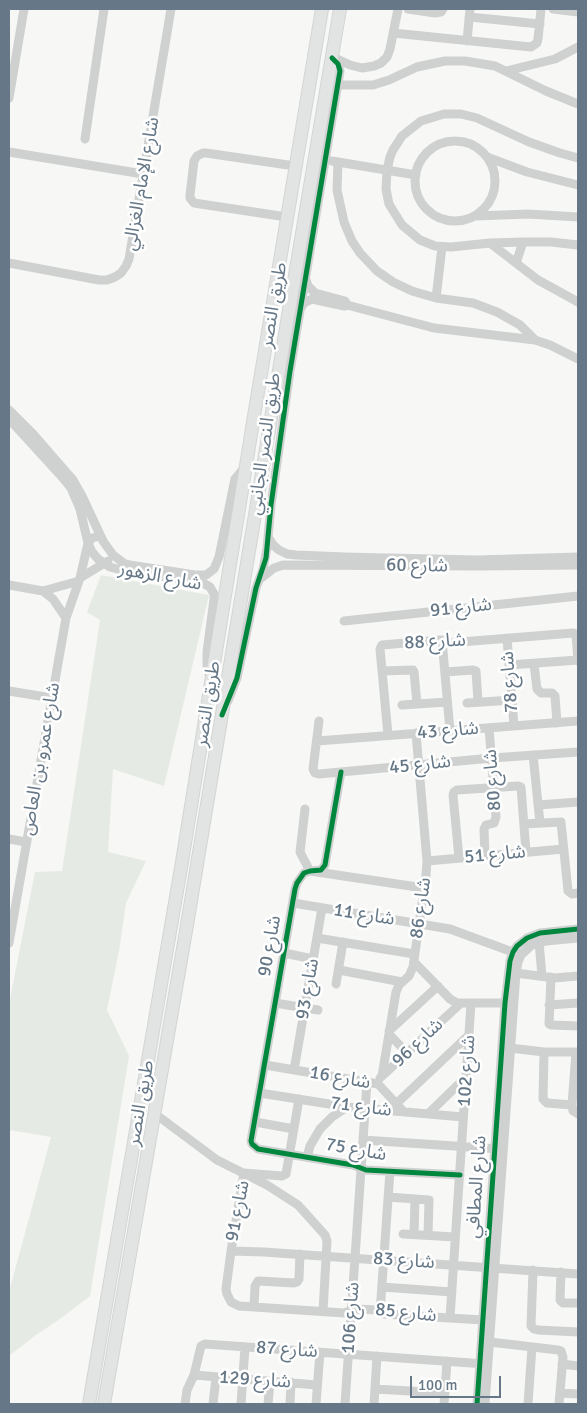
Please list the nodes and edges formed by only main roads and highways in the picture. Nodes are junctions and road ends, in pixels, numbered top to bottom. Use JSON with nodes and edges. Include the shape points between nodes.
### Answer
{"nodes":[{"id":1,"x":322,"y":9,"type":"edge"},
{"id":2,"x":340,"y":9,"type":"edge"},
{"id":3,"x":315,"y":54,"type":"junction"},
{"id":4,"x":332,"y":58,"type":"junction"},
{"id":5,"x":170,"y":927,"type":"junction"},
{"id":6,"x":186,"y":931,"type":"junction"},
{"id":7,"x":167,"y":945,"type":"junction"},
{"id":8,"x":183,"y":948,"type":"junction"},
{"id":9,"x":108,"y":1291,"type":"junction"},
{"id":10,"x":122,"y":1294,"type":"junction"},
{"id":11,"x":89,"y":1404,"type":"edge"},
{"id":12,"x":104,"y":1404,"type":"edge"}],
"edges":[{"from":1,"to":3,"type":"highway","name":"طريق النصر"},
{"from":2,"to":4,"type":"highway","name":"طريق النصر"},
{"from":3,"to":4,"type":"highway"},
{"from":3,"to":5,"type":"highway","name":"طريق النصر"},
{"from":4,"to":6,"type":"highway","name":"طريق النصر","via":[[285,370]]},
{"from":5,"to":6,"type":"highway","via":[[177,933]]},
{"from":5,"to":7,"type":"highway","name":"طريق النصر"},
{"from":6,"to":8,"type":"highway","name":"طريق النصر"},
{"from":7,"to":8,"type":"highway","via":[[176,943]]},
{"from":7,"to":9,"type":"highway","name":"طريق النصر"},
{"from":8,"to":10,"type":"highway","name":"طريق النصر"},
{"from":9,"to":10,"type":"highway"},
{"from":9,"to":11,"type":"highway","name":"طريق النصر"},
{"from":10,"to":12,"type":"highway","name":"طريق النصر"}]}
